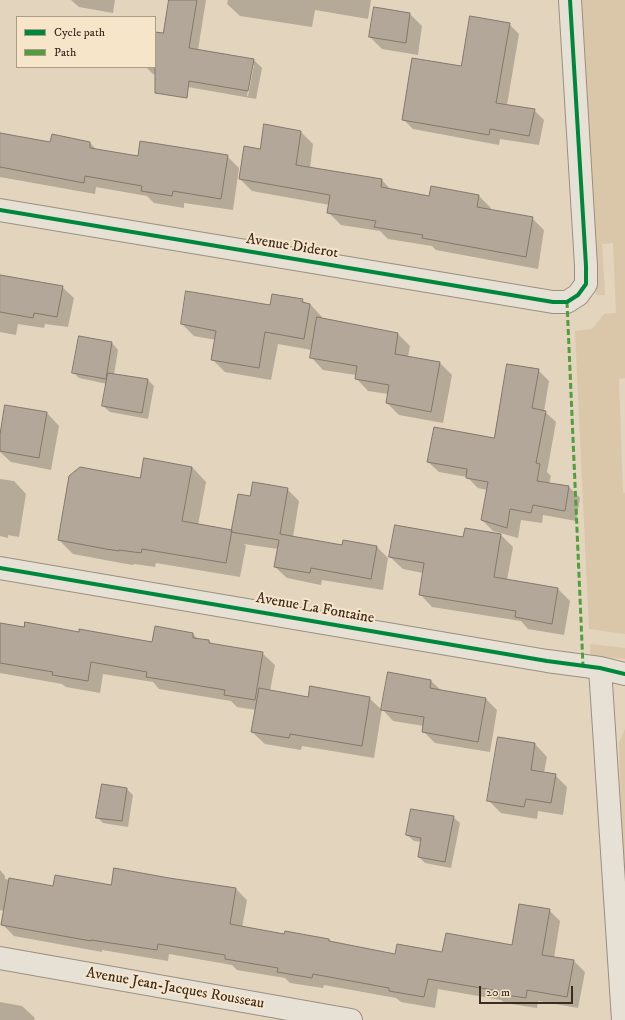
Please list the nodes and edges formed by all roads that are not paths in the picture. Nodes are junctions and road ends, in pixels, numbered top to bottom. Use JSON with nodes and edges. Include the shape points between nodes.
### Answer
{"nodes":[{"id":1,"x":570,"y":0,"type":"edge"},
{"id":2,"x":0,"y":210,"type":"edge"},
{"id":3,"x":0,"y":568,"type":"edge"},
{"id":4,"x":600,"y":668,"type":"junction"},
{"id":5,"x":625,"y":674,"type":"edge"},
{"id":6,"x":0,"y":958,"type":"edge"},
{"id":7,"x":351,"y":1020,"type":"edge"},
{"id":8,"x":623,"y":1020,"type":"edge"}],
"edges":[{"from":1,"to":2,"type":"street","name":"Avenue Diderot","via":[[586,284],[578,295],[567,302],[553,302]]},
{"from":3,"to":4,"type":"street","name":"Avenue La Fontaine"},
{"from":4,"to":5,"type":"street","name":"Avenue La Fontaine"},
{"from":4,"to":8,"type":"street"},
{"from":6,"to":7,"type":"street","name":"Avenue Jean-Jacques Rousseau"}]}
